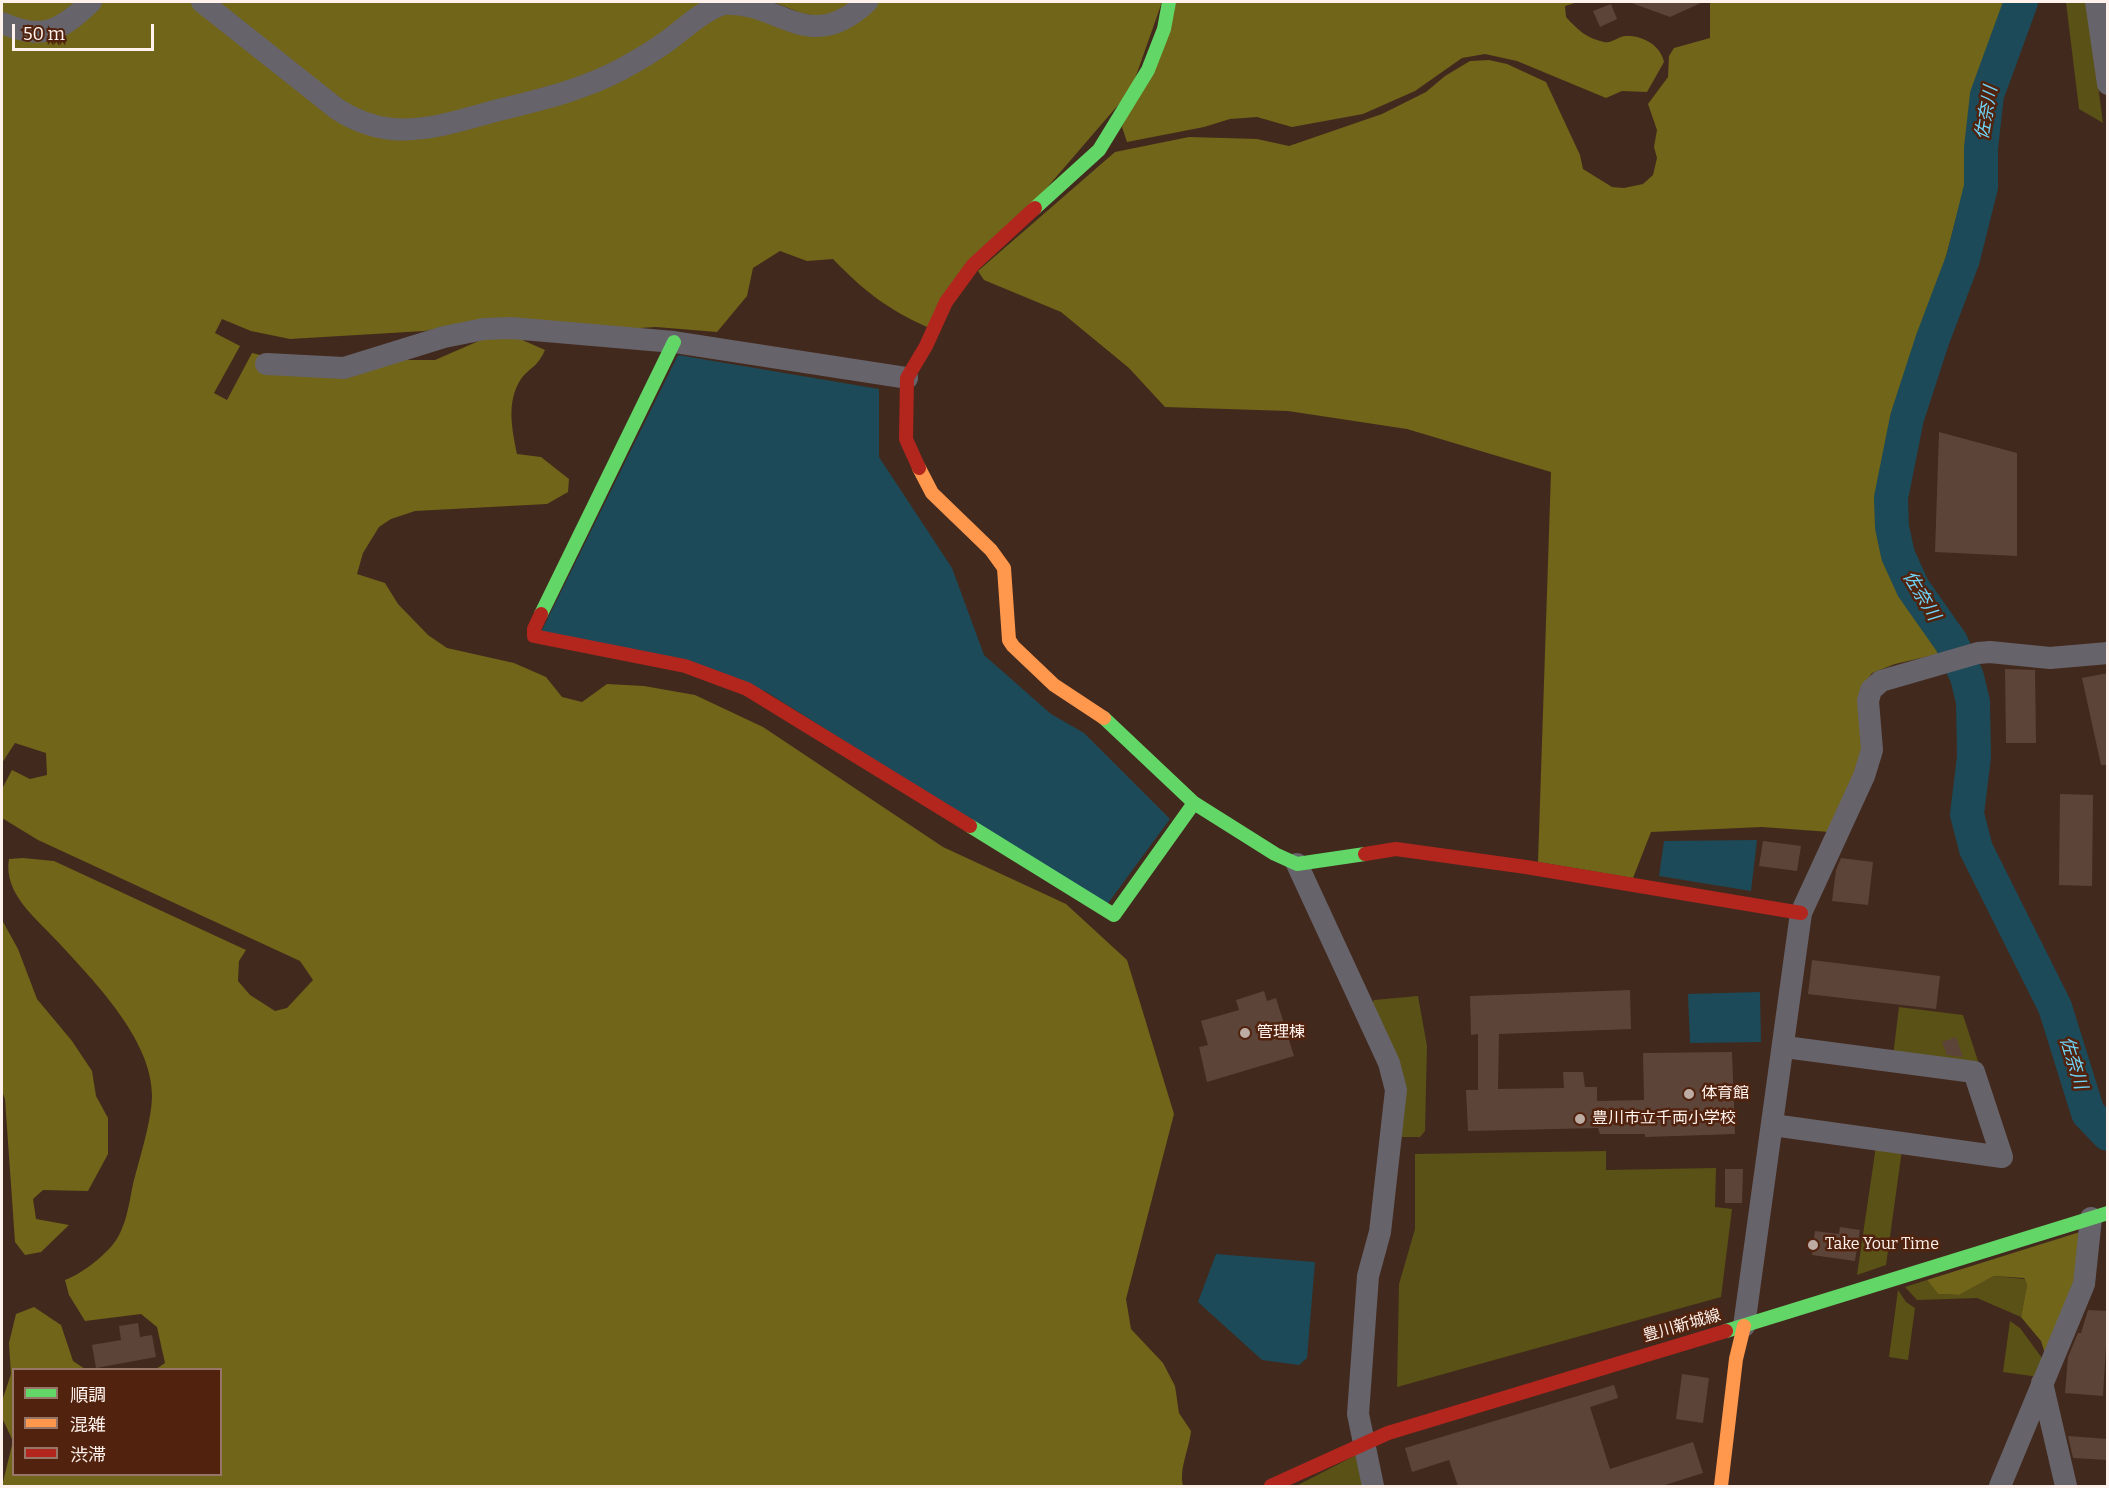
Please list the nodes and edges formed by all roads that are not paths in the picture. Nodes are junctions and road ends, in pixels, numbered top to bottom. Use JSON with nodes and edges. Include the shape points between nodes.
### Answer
{"nodes":[{"id":1,"x":91,"y":2,"type":"edge"},
{"id":2,"x":202,"y":2,"type":"edge"},
{"id":3,"x":867,"y":2,"type":"edge"},
{"id":4,"x":1169,"y":2,"type":"edge"},
{"id":5,"x":2096,"y":2,"type":"edge"},
{"id":6,"x":2,"y":23,"type":"edge"},
{"id":7,"x":2108,"y":84,"type":"edge"},
{"id":8,"x":675,"y":342,"type":"junction"},
{"id":9,"x":266,"y":364,"type":"dead end"},
{"id":10,"x":907,"y":378,"type":"junction"},
{"id":11,"x":2108,"y":653,"type":"edge"},
{"id":12,"x":1194,"y":804,"type":"junction"},
{"id":13,"x":1297,"y":864,"type":"junction"},
{"id":14,"x":1801,"y":913,"type":"junction"},
{"id":15,"x":1785,"y":1047,"type":"junction"},
{"id":16,"x":1773,"y":1125,"type":"junction"},
{"id":17,"x":2099,"y":1215,"type":"edge"},
{"id":18,"x":1744,"y":1326,"type":"junction"},
{"id":19,"x":2042,"y":1383,"type":"junction"},
{"id":20,"x":1366,"y":1442,"type":"junction"},
{"id":21,"x":1271,"y":1486,"type":"edge"},
{"id":22,"x":1373,"y":1486,"type":"edge"},
{"id":23,"x":1721,"y":1486,"type":"edge"},
{"id":24,"x":2000,"y":1486,"type":"edge"},
{"id":25,"x":2066,"y":1486,"type":"edge"}],
"edges":[{"from":1,"to":6,"type":"street","via":[[56,29],[27,32]]},
{"from":2,"to":3,"type":"street","via":[[337,109],[355,120],[392,129],[435,127],[572,91],[620,70],[723,4],[751,2],[822,24],[837,22]]},
{"from":4,"to":10,"type":"street","via":[[1164,29],[1148,70],[1100,150],[973,265],[946,302]]},
{"from":5,"to":7,"type":"street"},
{"from":8,"to":9,"type":"street","via":[[484,329],[444,337],[344,368]]},
{"from":8,"to":10,"type":"street"},
{"from":8,"to":12,"type":"street","via":[[534,629],[534,636],[685,666],[747,689],[1114,915]]},
{"from":10,"to":12,"type":"street","via":[[906,440],[910,452],[932,493],[991,550],[1004,568],[1009,639],[1054,685],[1096,710]]},
{"from":11,"to":14,"type":"street","via":[[2050,658],[1978,653],[1881,681],[1871,690],[1869,701],[1872,750],[1864,776]]},
{"from":12,"to":13,"type":"street"},
{"from":13,"to":14,"type":"street","via":[[1395,849]]},
{"from":13,"to":20,"type":"street","via":[[1389,1063],[1396,1090],[1380,1232],[1368,1276],[1358,1414]]},
{"from":14,"to":15,"type":"street"},
{"from":15,"to":16,"type":"street"},
{"from":15,"to":16,"type":"street","via":[[1974,1072],[2002,1157]]},
{"from":16,"to":18,"type":"street"},
{"from":17,"to":18,"type":"street","name":"豊川新城線"},
{"from":17,"to":19,"type":"street","via":[[2084,1284]]},
{"from":18,"to":20,"type":"street","name":"豊川新城線"},
{"from":18,"to":23,"type":"street","via":[[1736,1359]]},
{"from":19,"to":24,"type":"street"},
{"from":19,"to":25,"type":"street"},
{"from":20,"to":21,"type":"street","name":"豊川新城線"},
{"from":20,"to":22,"type":"street"}]}
